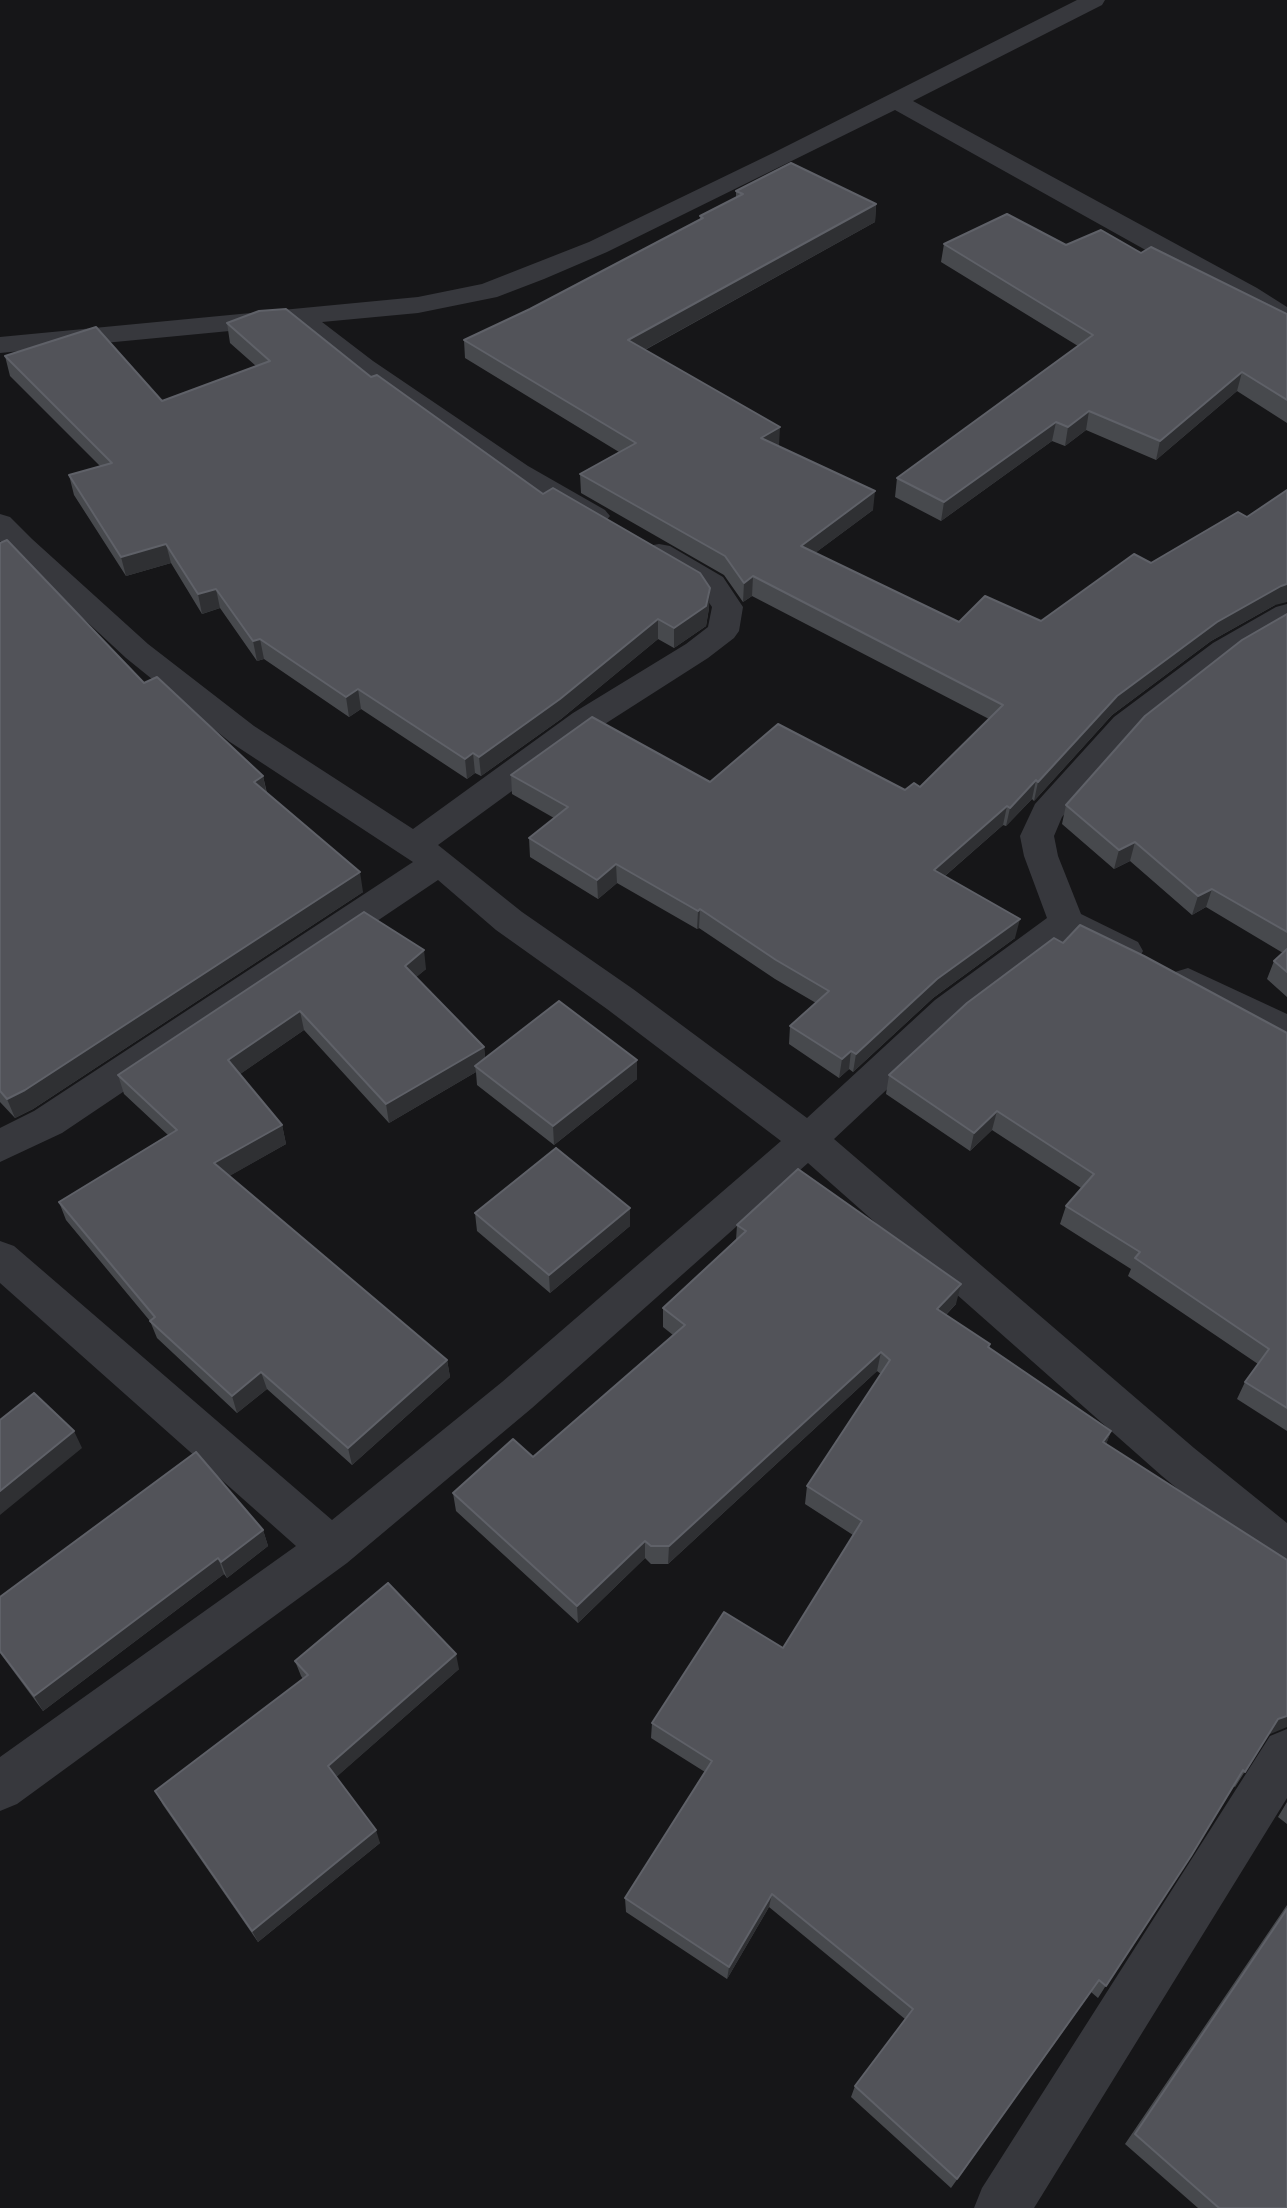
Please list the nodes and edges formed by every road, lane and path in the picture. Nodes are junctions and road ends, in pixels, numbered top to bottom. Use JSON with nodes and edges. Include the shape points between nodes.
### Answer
{"nodes":[{"id":1,"x":1094,"y":0,"type":"edge"},
{"id":2,"x":894,"y":100,"type":"junction"},
{"id":3,"x":297,"y":316,"type":"junction"},
{"id":4,"x":1287,"y":318,"type":"edge"},
{"id":5,"x":0,"y":345,"type":"edge"},
{"id":6,"x":0,"y":523,"type":"edge"},
{"id":7,"x":1287,"y":614,"type":"edge"},
{"id":8,"x":426,"y":854,"type":"junction"},
{"id":9,"x":1066,"y":922,"type":"junction"},
{"id":10,"x":1287,"y":1031,"type":"edge"},
{"id":11,"x":808,"y":1140,"type":"junction"},
{"id":12,"x":0,"y":1146,"type":"edge"},
{"id":13,"x":0,"y":1258,"type":"edge"},
{"id":14,"x":331,"y":1548,"type":"junction"},
{"id":15,"x":1287,"y":1551,"type":"edge"},
{"id":16,"x":1287,"y":1753,"type":"edge"},
{"id":17,"x":0,"y":1787,"type":"edge"},
{"id":18,"x":1002,"y":2208,"type":"edge"}],
"edges":[{"from":1,"to":2,"type":"street"},
{"from":2,"to":3,"type":"street","via":[[535,274],[488,291],[418,305]]},
{"from":2,"to":4,"type":"street"},
{"from":3,"to":5,"type":"street"},
{"from":3,"to":8,"type":"street","via":[[363,367],[507,464],[712,584],[728,607],[723,631],[585,721]]},
{"from":6,"to":8,"type":"street","via":[[137,651],[242,734]]},
{"from":7,"to":9,"type":"street","via":[[1224,650],[1126,725],[1047,812],[1037,836]]},
{"from":8,"to":11,"type":"street","via":[[509,921]]},
{"from":8,"to":12,"type":"street","via":[[48,1122]]},
{"from":9,"to":10,"type":"street"},
{"from":9,"to":11,"type":"street","via":[[948,1010]]},
{"from":11,"to":14,"type":"street","via":[[517,1395]]},
{"from":11,"to":15,"type":"street"},
{"from":13,"to":14,"type":"street"},
{"from":14,"to":17,"type":"street"},
{"from":16,"to":18,"type":"street"}]}
